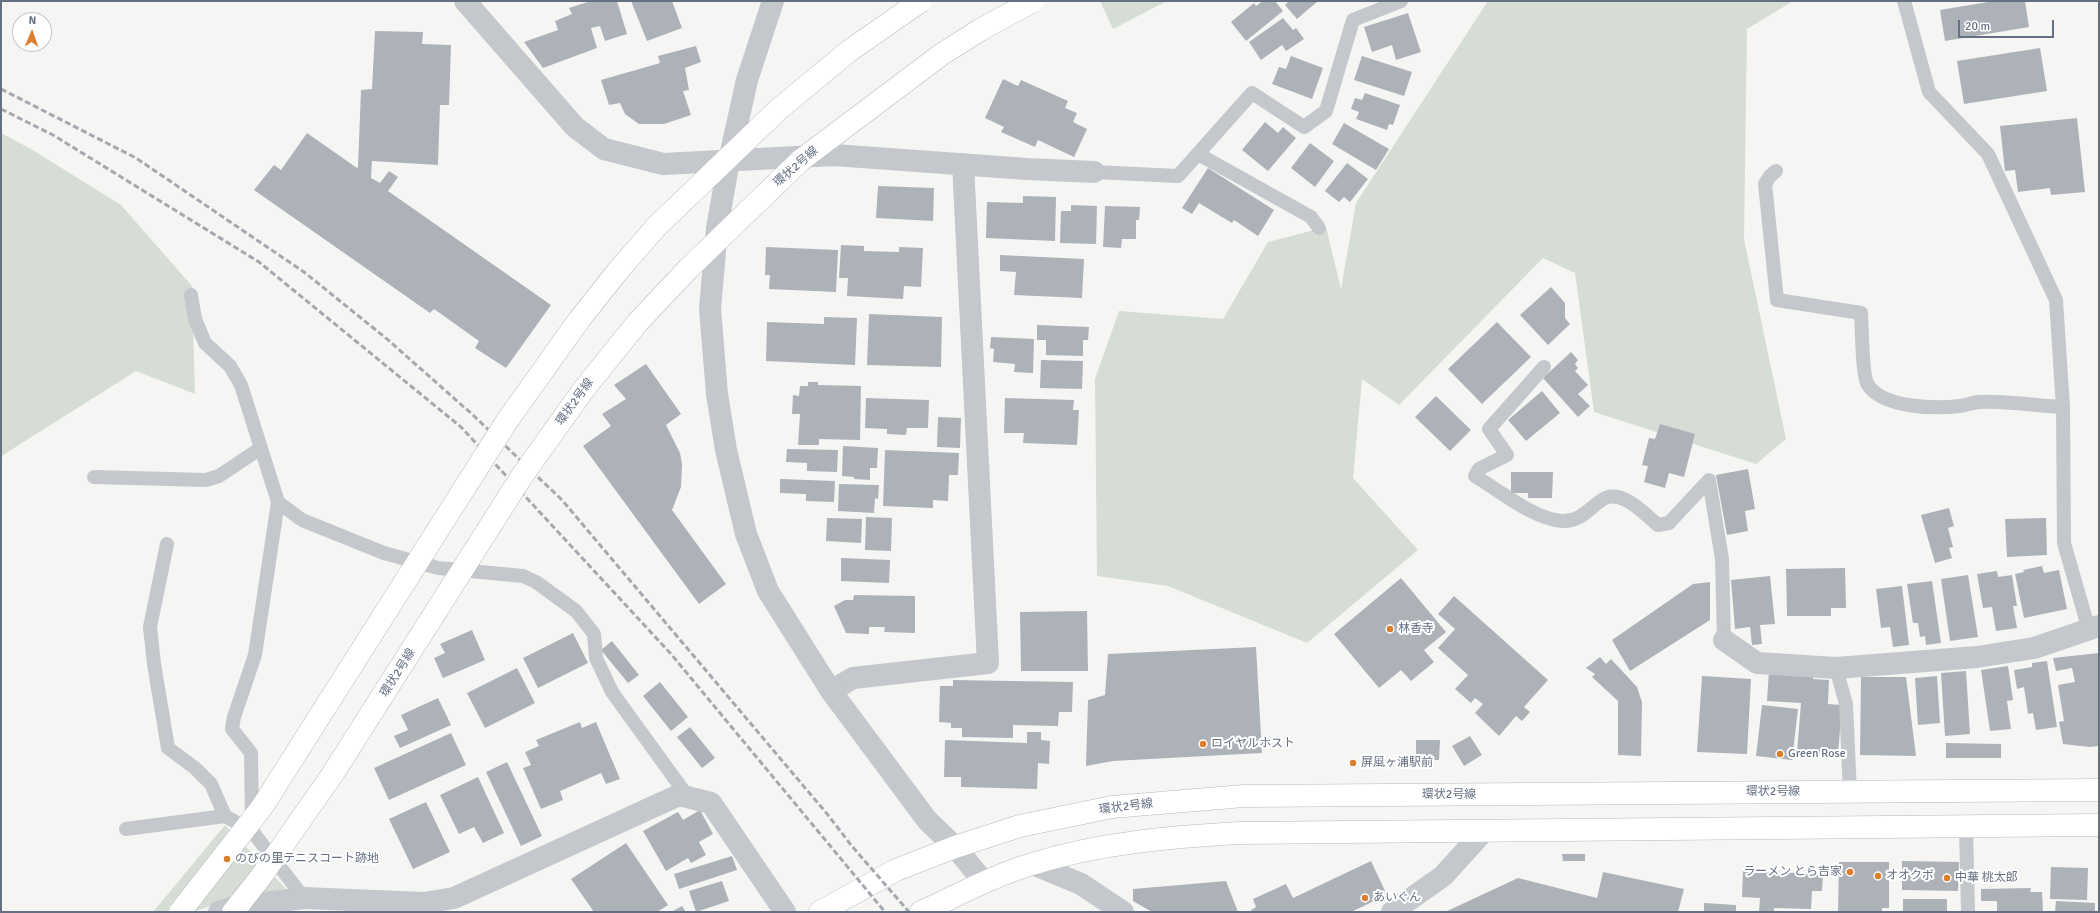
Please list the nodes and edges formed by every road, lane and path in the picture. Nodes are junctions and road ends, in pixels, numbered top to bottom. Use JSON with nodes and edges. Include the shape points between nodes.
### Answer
{"nodes":[{"id":1,"x":465,"y":1,"type":"edge"},
{"id":2,"x":772,"y":1,"type":"edge"},
{"id":3,"x":921,"y":1,"type":"edge"},
{"id":4,"x":1033,"y":1,"type":"edge"},
{"id":5,"x":1401,"y":1,"type":"edge"},
{"id":6,"x":1904,"y":1,"type":"edge"},
{"id":7,"x":1198,"y":154,"type":"junction"},
{"id":8,"x":728,"y":161,"type":"junction"},
{"id":9,"x":963,"y":164,"type":"junction"},
{"id":10,"x":1776,"y":171,"type":"dead end"},
{"id":11,"x":1094,"y":172,"type":"joint"},
{"id":12,"x":1319,"y":228,"type":"dead end"},
{"id":13,"x":191,"y":295,"type":"dead end"},
{"id":14,"x":1544,"y":367,"type":"dead end"},
{"id":15,"x":2063,"y":407,"type":"junction"},
{"id":16,"x":261,"y":448,"type":"junction"},
{"id":17,"x":94,"y":477,"type":"dead end"},
{"id":18,"x":278,"y":502,"type":"junction"},
{"id":19,"x":167,"y":544,"type":"dead end"},
{"id":20,"x":2094,"y":628,"type":"edge"},
{"id":21,"x":1724,"y":640,"type":"joint"},
{"id":22,"x":1836,"y":668,"type":"junction"},
{"id":23,"x":831,"y":692,"type":"junction"},
{"id":24,"x":2099,"y":790,"type":"edge"},
{"id":25,"x":1850,"y":792,"type":"junction"},
{"id":26,"x":688,"y":797,"type":"junction"},
{"id":27,"x":225,"y":816,"type":"junction"},
{"id":28,"x":2099,"y":826,"type":"edge"},
{"id":29,"x":1966,"y":827,"type":"junction"},
{"id":30,"x":126,"y":829,"type":"dead end"},
{"id":31,"x":252,"y":831,"type":"junction"},
{"id":32,"x":1483,"y":832,"type":"junction"},
{"id":33,"x":955,"y":847,"type":"junction"},
{"id":34,"x":1033,"y":864,"type":"junction"},
{"id":35,"x":984,"y":882,"type":"junction"},
{"id":36,"x":304,"y":898,"type":"junction"},
{"id":37,"x":424,"y":907,"type":"edge"},
{"id":38,"x":180,"y":912,"type":"edge"},
{"id":39,"x":219,"y":912,"type":"edge"},
{"id":40,"x":233,"y":912,"type":"edge"},
{"id":41,"x":785,"y":912,"type":"edge"},
{"id":42,"x":820,"y":912,"type":"edge"},
{"id":43,"x":921,"y":912,"type":"edge"},
{"id":44,"x":1123,"y":912,"type":"edge"},
{"id":45,"x":1392,"y":912,"type":"edge"},
{"id":46,"x":1968,"y":912,"type":"edge"}],
"edges":[{"from":1,"to":8,"type":"street","via":[[574,127],[604,149],[663,164]]},
{"from":2,"to":8,"type":"street","via":[[747,80]]},
{"from":3,"to":38,"type":"main road","bridge":true,"via":[[850,51],[779,109],[657,226],[617,272],[560,345],[488,451],[262,807]]},
{"from":4,"to":40,"type":"main road","name":"環状2号線","bridge":true,"via":[[942,54],[801,160],[688,268],[638,322],[584,389],[522,476],[332,775]]},
{"from":5,"to":7,"type":"lane","via":[[1353,20],[1326,111],[1304,127],[1252,93]]},
{"from":6,"to":15,"type":"lane","via":[[1929,92],[1988,154],[2056,300]]},
{"from":7,"to":11,"type":"lane","via":[[1178,176]]},
{"from":7,"to":12,"type":"lane","via":[[1311,217]]},
{"from":8,"to":9,"type":"street","via":[[834,155]]},
{"from":8,"to":23,"type":"street","via":[[717,228],[710,309],[717,394],[726,450],[746,534],[768,590]]},
{"from":9,"to":11,"type":"street"},
{"from":9,"to":23,"type":"street","via":[[988,663],[853,678]]},
{"from":10,"to":15,"type":"lane","via":[[1765,184],[1777,300],[1861,313],[1863,374],[1868,386],[1886,400],[1927,407],[1959,406],[1978,402]]},
{"from":13,"to":16,"type":"lane","via":[[194,318],[205,343],[230,366],[241,385]]},
{"from":14,"to":21,"type":"lane","via":[[1489,429],[1507,455],[1479,469],[1475,476],[1542,517],[1576,520],[1603,498],[1612,496],[1627,500],[1658,525],[1669,523],[1709,480],[1722,559]]},
{"from":15,"to":20,"type":"lane","via":[[2064,543]]},
{"from":16,"to":17,"type":"lane","via":[[219,476],[206,480]]},
{"from":16,"to":18,"type":"lane"},
{"from":18,"to":26,"type":"lane","via":[[302,520],[384,553],[438,568],[523,576],[576,610],[594,634],[596,658],[612,692]]},
{"from":18,"to":31,"type":"lane","via":[[255,655],[232,729],[251,753]]},
{"from":19,"to":27,"type":"lane","via":[[150,627],[168,748],[196,768],[211,784]]},
{"from":20,"to":22,"type":"street","via":[[2034,648],[1978,657]]},
{"from":21,"to":22,"type":"street","via":[[1757,663]]},
{"from":22,"to":25,"type":"lane","via":[[1846,704]]},
{"from":23,"to":33,"type":"street","via":[[927,820]]},
{"from":24,"to":25,"type":"main road","name":"環状2号線"},
{"from":25,"to":33,"type":"main road","name":"環状2号線","via":[[1244,796],[1112,808],[1020,826]]},
{"from":26,"to":37,"type":"street","via":[[679,794],[454,898]]},
{"from":26,"to":41,"type":"street","via":[[711,803]]},
{"from":27,"to":30,"type":"lane"},
{"from":27,"to":31,"type":"lane"},
{"from":28,"to":29,"type":"main road"},
{"from":29,"to":32,"type":"main road"},
{"from":29,"to":46,"type":"lane"},
{"from":31,"to":36,"type":"lane"},
{"from":32,"to":34,"type":"main road","via":[[1239,833],[1171,837],[1116,844]]},
{"from":32,"to":45,"type":"street","via":[[1443,876]]},
{"from":33,"to":35,"type":"street"},
{"from":33,"to":42,"type":"main road","name":"環状2号線","via":[[896,870]]},
{"from":34,"to":35,"type":"main road"},
{"from":34,"to":44,"type":"street","via":[[1081,884]]},
{"from":35,"to":43,"type":"main road"},
{"from":36,"to":37,"type":"street"},
{"from":36,"to":39,"type":"street","via":[[234,907]]}]}
